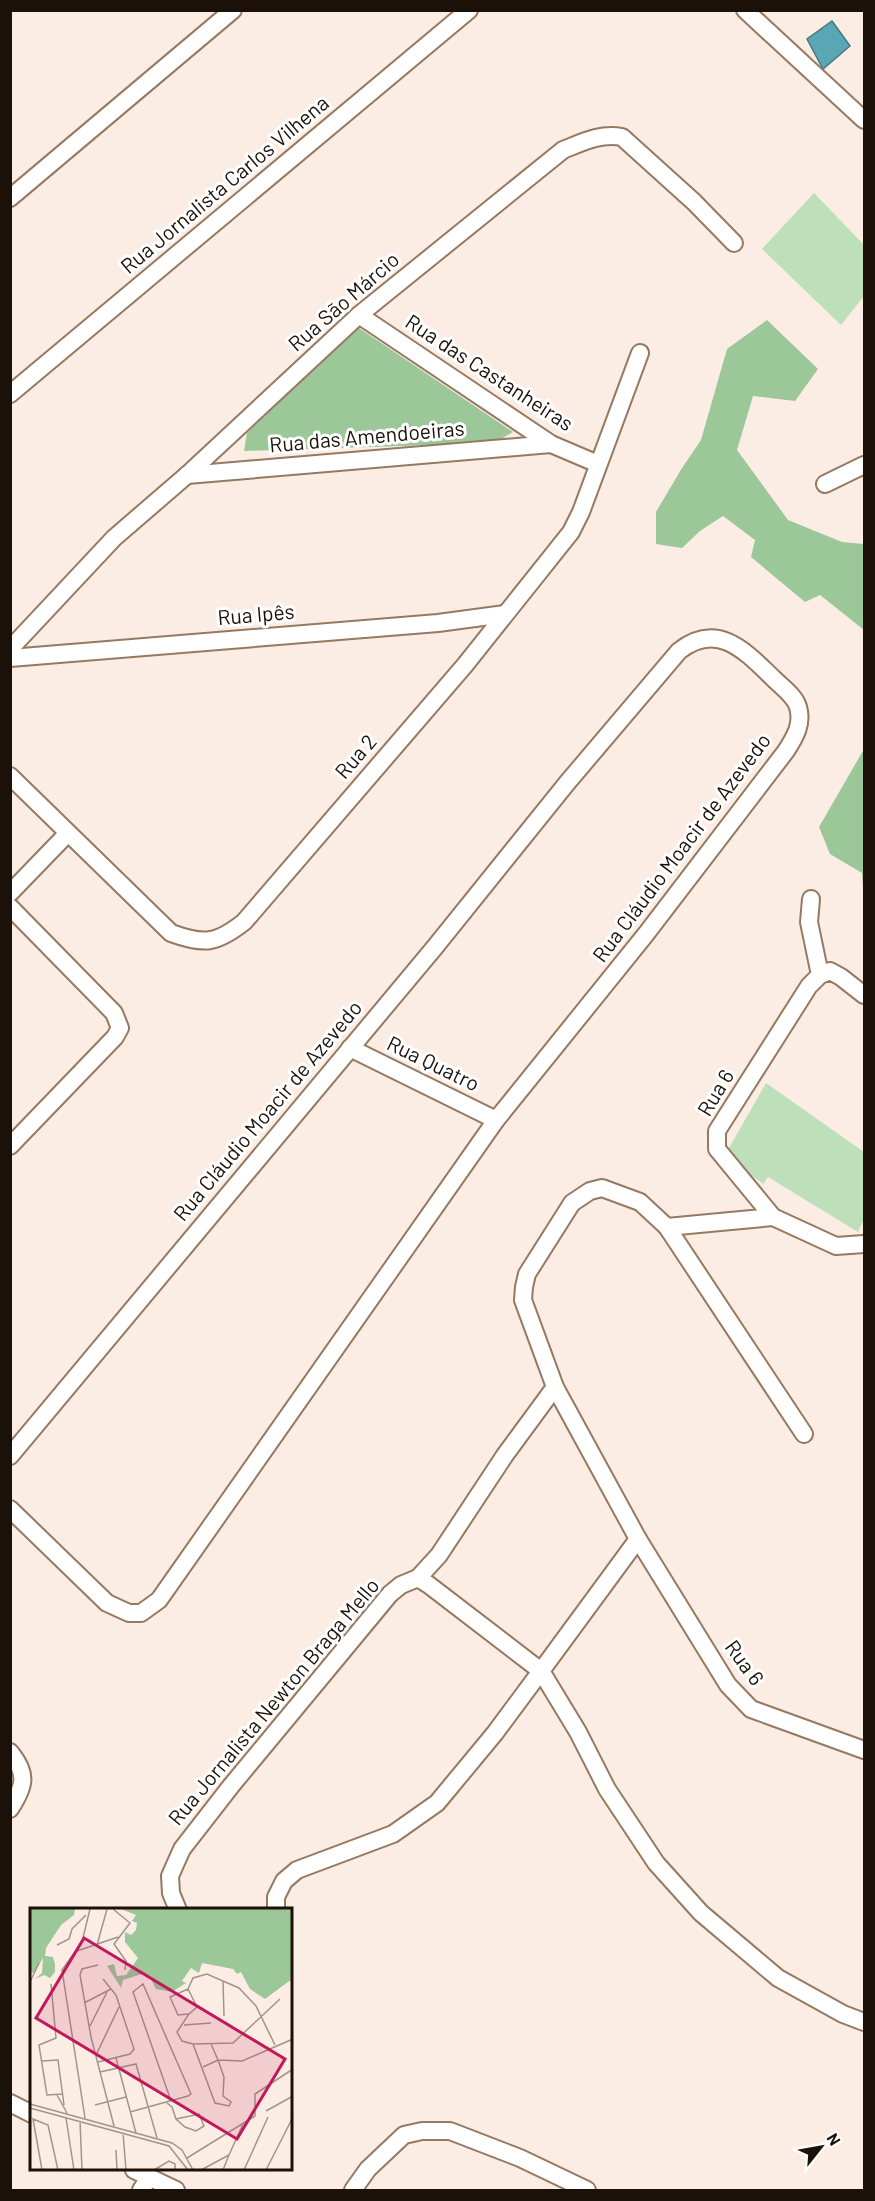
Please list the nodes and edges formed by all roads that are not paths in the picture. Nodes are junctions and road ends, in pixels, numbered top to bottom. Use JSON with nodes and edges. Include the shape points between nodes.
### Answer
{"nodes":[{"id":1,"x":469,"y":10,"type":"edge"},
{"id":2,"x":746,"y":10,"type":"edge"},
{"id":3,"x":231,"y":11,"type":"edge"},
{"id":4,"x":864,"y":120,"type":"edge"},
{"id":5,"x":10,"y":198,"type":"edge"},
{"id":6,"x":734,"y":243,"type":"dead end"},
{"id":7,"x":359,"y":315,"type":"junction"},
{"id":8,"x":640,"y":353,"type":"dead end"},
{"id":9,"x":10,"y":394,"type":"edge"},
{"id":10,"x":551,"y":444,"type":"junction"},
{"id":11,"x":597,"y":464,"type":"junction"},
{"id":12,"x":864,"y":465,"type":"edge"},
{"id":13,"x":187,"y":475,"type":"junction"},
{"id":14,"x":825,"y":484,"type":"dead end"},
{"id":15,"x":505,"y":614,"type":"junction"},
{"id":16,"x":10,"y":649,"type":"edge"},
{"id":17,"x":10,"y":658,"type":"edge"},
{"id":18,"x":10,"y":776,"type":"edge"},
{"id":19,"x":68,"y":833,"type":"junction"},
{"id":20,"x":10,"y":893,"type":"edge"},
{"id":21,"x":811,"y":899,"type":"dead end"},
{"id":22,"x":10,"y":907,"type":"edge"},
{"id":23,"x":820,"y":975,"type":"junction"},
{"id":24,"x":864,"y":995,"type":"edge"},
{"id":25,"x":350,"y":1048,"type":"junction"},
{"id":26,"x":496,"y":1120,"type":"junction"},
{"id":27,"x":10,"y":1146,"type":"edge"},
{"id":28,"x":773,"y":1217,"type":"junction"},
{"id":29,"x":667,"y":1227,"type":"junction"},
{"id":30,"x":864,"y":1244,"type":"edge"},
{"id":31,"x":555,"y":1387,"type":"junction"},
{"id":32,"x":804,"y":1434,"type":"dead end"},
{"id":33,"x":10,"y":1456,"type":"edge"},
{"id":34,"x":10,"y":1509,"type":"edge"},
{"id":35,"x":638,"y":1539,"type":"junction"},
{"id":36,"x":418,"y":1578,"type":"junction"},
{"id":37,"x":542,"y":1671,"type":"junction"},
{"id":38,"x":864,"y":1750,"type":"edge"},
{"id":39,"x":10,"y":1752,"type":"edge"},
{"id":40,"x":10,"y":1809,"type":"edge"},
{"id":41,"x":177,"y":1908,"type":"edge"},
{"id":42,"x":276,"y":1908,"type":"edge"},
{"id":43,"x":864,"y":2022,"type":"edge"},
{"id":44,"x":10,"y":2103,"type":"edge"},
{"id":45,"x":30,"y":2113,"type":"edge"},
{"id":46,"x":142,"y":2179,"type":"edge"},
{"id":47,"x":176,"y":2190,"type":"edge"},
{"id":48,"x":353,"y":2190,"type":"edge"},
{"id":49,"x":587,"y":2190,"type":"edge"}],
"edges":[{"from":1,"to":9,"type":"street","name":"Rua Jornalista Carlos Vilhena"},
{"from":2,"to":4,"type":"street"},
{"from":3,"to":5,"type":"street"},
{"from":6,"to":7,"type":"street","name":"Rua São Márcio","via":[[622,137],[597,137],[563,150]]},
{"from":7,"to":10,"type":"street","name":"Rua das Castanheiras"},
{"from":7,"to":13,"type":"street","name":"Rua São Márcio"},
{"from":8,"to":11,"type":"street","name":"Rua 2"},
{"from":10,"to":11,"type":"street","name":"Rua das Castanheiras"},
{"from":10,"to":13,"type":"street","name":"Rua das Amendoeiras"},
{"from":11,"to":15,"type":"street","name":"Rua 2","via":[[571,532]]},
{"from":12,"to":14,"type":"street"},
{"from":13,"to":16,"type":"street","name":"Rua São Márcio","via":[[114,538]]},
{"from":15,"to":17,"type":"street","name":"Rua Ipês"},
{"from":15,"to":19,"type":"street","name":"Rua 2","via":[[228,936],[194,941],[171,933]]},
{"from":18,"to":19,"type":"street","name":"Rua 2"},
{"from":19,"to":20,"type":"street"},
{"from":21,"to":23,"type":"street","via":[[808,922]]},
{"from":22,"to":27,"type":"street","via":[[114,1013],[120,1028]]},
{"from":23,"to":24,"type":"street","via":[[830,971]]},
{"from":23,"to":28,"type":"street","name":"Rua 6","via":[[809,986],[717,1131],[717,1149]]},
{"from":25,"to":26,"type":"street","name":"Rua Quatro"},
{"from":25,"to":26,"type":"street","name":"Rua Cláudio Moacir de Azevedo","via":[[679,651],[704,638],[723,640],[744,650],[796,700],[798,731],[646,934]]},
{"from":25,"to":33,"type":"street","name":"Rua Cláudio Moacir de Azevedo"},
{"from":26,"to":34,"type":"street","name":"Rua Cláudio Moacir de Azevedo","via":[[159,1600],[141,1612],[129,1613],[107,1603]]},
{"from":28,"to":29,"type":"street"},
{"from":28,"to":30,"type":"street","via":[[836,1246]]},
{"from":29,"to":31,"type":"street","name":"Rua 6","via":[[640,1202],[602,1188],[572,1203],[527,1274],[524,1287],[523,1300]]},
{"from":29,"to":32,"type":"street","name":"Rua 6"},
{"from":31,"to":35,"type":"street","name":"Rua 6"},
{"from":31,"to":36,"type":"street","via":[[439,1554]]},
{"from":35,"to":37,"type":"street"},
{"from":35,"to":38,"type":"street","name":"Rua 6","via":[[728,1685],[751,1709]]},
{"from":36,"to":37,"type":"street"},
{"from":36,"to":41,"type":"street","name":"Rua Jornalista Newton Braga Mello","via":[[390,1594],[182,1849],[170,1876]]},
{"from":37,"to":42,"type":"street","via":[[437,1803],[393,1834],[297,1870],[284,1881],[276,1897]]},
{"from":37,"to":43,"type":"street","via":[[619,1808],[656,1863],[701,1913],[778,1978]]},
{"from":39,"to":40,"type":"street","via":[[23,1777],[21,1793]]},
{"from":44,"to":45,"type":"street"},
{"from":46,"to":47,"type":"street"},
{"from":48,"to":49,"type":"street","via":[[368,2169],[404,2135],[422,2131],[450,2131]]}]}
